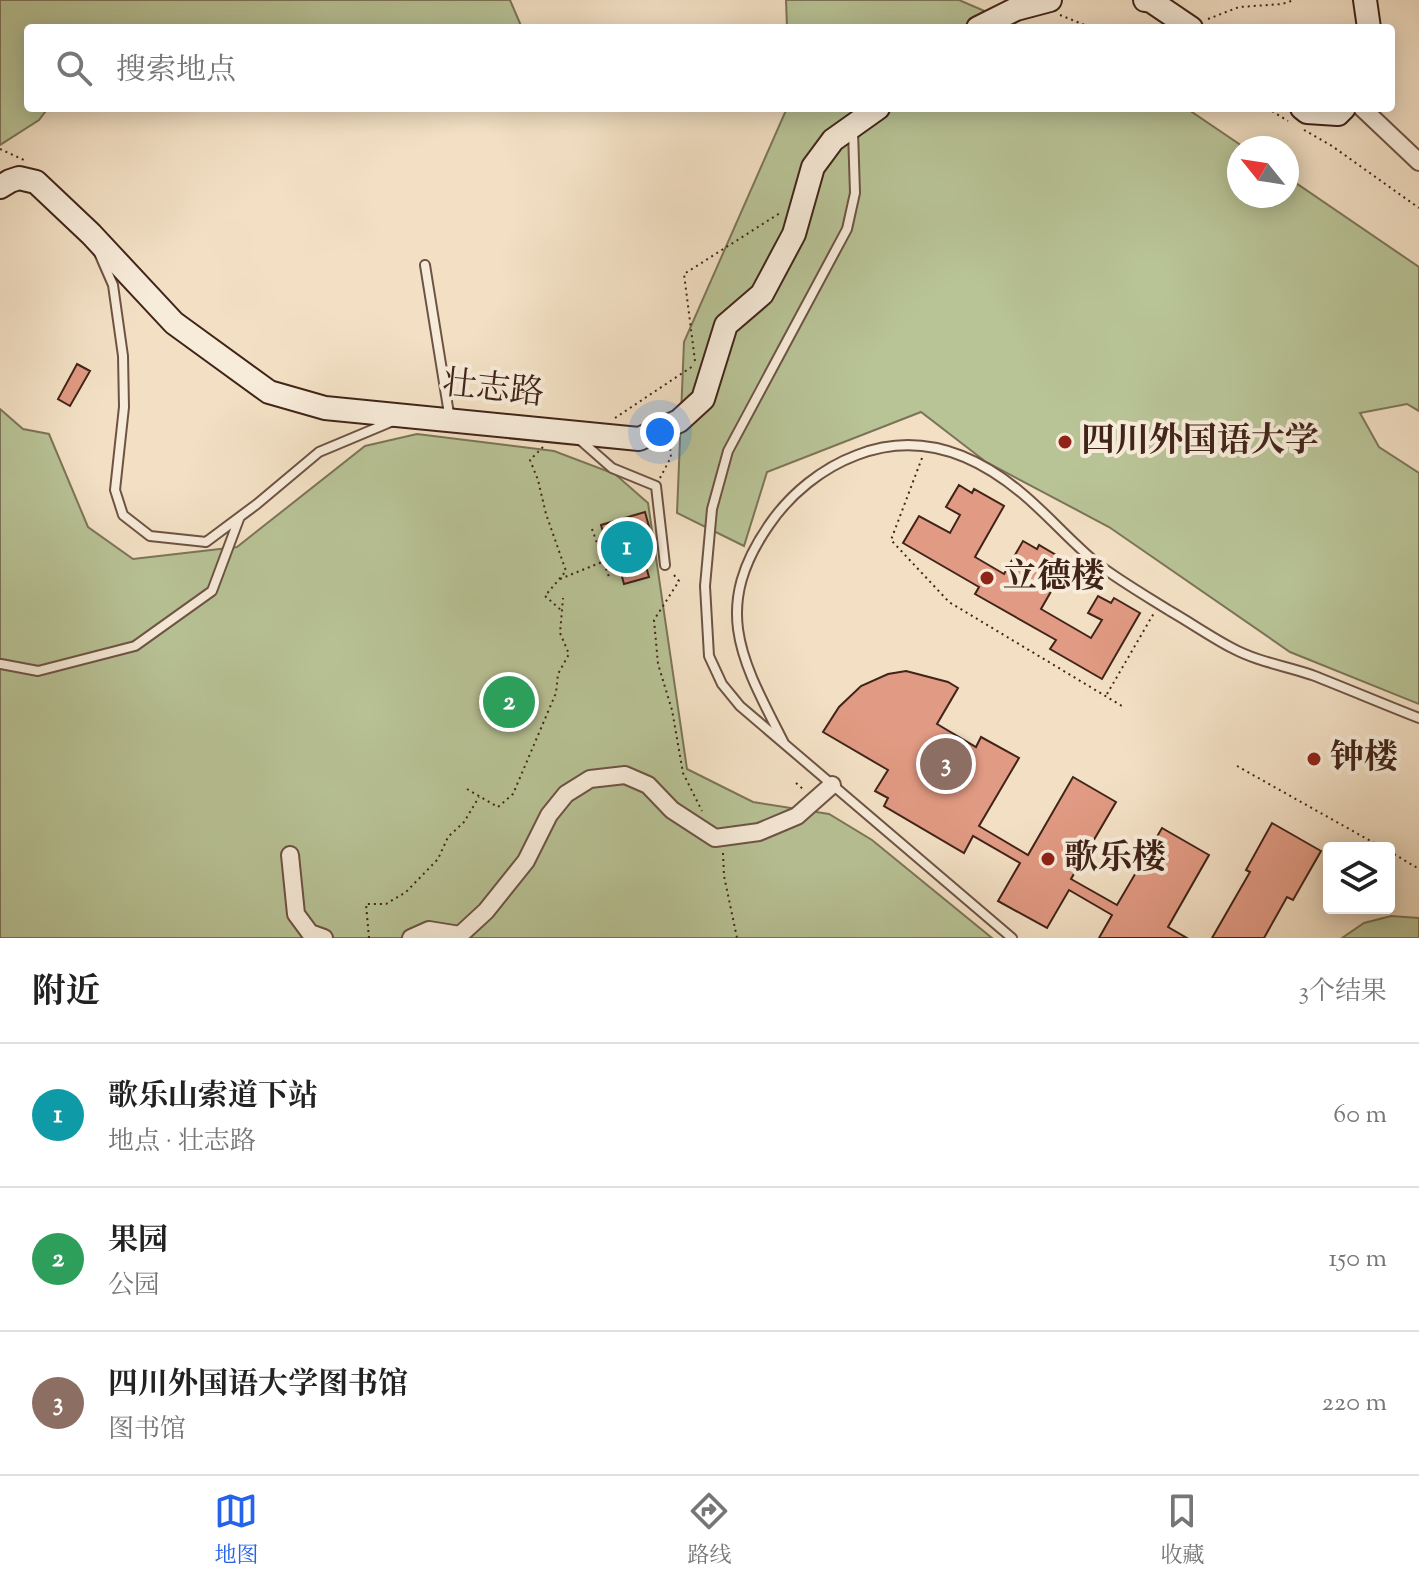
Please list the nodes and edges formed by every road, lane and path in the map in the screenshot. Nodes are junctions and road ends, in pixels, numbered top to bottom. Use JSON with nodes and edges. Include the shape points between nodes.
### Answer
{"nodes":[{"id":1,"x":1050,"y":0,"type":"edge"},
{"id":2,"x":1145,"y":0,"type":"edge"},
{"id":3,"x":1294,"y":0,"type":"edge"},
{"id":4,"x":1365,"y":0,"type":"edge"},
{"id":5,"x":986,"y":24,"type":"edge"},
{"id":6,"x":1186,"y":24,"type":"edge"},
{"id":7,"x":1197,"y":24,"type":"edge"},
{"id":8,"x":1368,"y":24,"type":"edge"},
{"id":9,"x":872,"y":112,"type":"edge"},
{"id":10,"x":1307,"y":112,"type":"edge"},
{"id":11,"x":1340,"y":112,"type":"edge"},
{"id":12,"x":1366,"y":112,"type":"edge"},
{"id":13,"x":853,"y":126,"type":"junction"},
{"id":14,"x":1306,"y":131,"type":"dead end"},
{"id":15,"x":0,"y":149,"type":"edge"},
{"id":16,"x":26,"y":161,"type":"dead end"},
{"id":17,"x":1419,"y":162,"type":"edge"},
{"id":18,"x":0,"y":187,"type":"edge"},
{"id":19,"x":1419,"y":208,"type":"edge"},
{"id":20,"x":801,"y":210,"type":"junction"},
{"id":21,"x":91,"y":234,"type":"junction"},
{"id":22,"x":425,"y":265,"type":"dead end"},
{"id":23,"x":406,"y":416,"type":"junction"},
{"id":24,"x":616,"y":418,"type":"dead end"},
{"id":25,"x":451,"y":420,"type":"junction"},
{"id":26,"x":571,"y":432,"type":"junction"},
{"id":27,"x":670,"y":444,"type":"dead end"},
{"id":28,"x":927,"y":445,"type":"junction"},
{"id":29,"x":543,"y":447,"type":"dead end"},
{"id":30,"x":656,"y":486,"type":"junction"},
{"id":31,"x":239,"y":518,"type":"junction"},
{"id":32,"x":592,"y":529,"type":"dead end"},
{"id":33,"x":604,"y":561,"type":"junction"},
{"id":34,"x":665,"y":565,"type":"joint"},
{"id":35,"x":609,"y":577,"type":"dead end"},
{"id":36,"x":559,"y":579,"type":"junction"},
{"id":37,"x":563,"y":598,"type":"dead end"},
{"id":38,"x":1159,"y":604,"type":"junction"},
{"id":39,"x":561,"y":610,"type":"junction"},
{"id":40,"x":1,"y":664,"type":"edge"},
{"id":41,"x":1106,"y":695,"type":"junction"},
{"id":42,"x":1122,"y":706,"type":"dead end"},
{"id":43,"x":1419,"y":718,"type":"edge"},
{"id":44,"x":784,"y":743,"type":"junction"},
{"id":45,"x":1237,"y":766,"type":"dead end"},
{"id":46,"x":832,"y":785,"type":"junction"},
{"id":47,"x":467,"y":789,"type":"dead end"},
{"id":48,"x":480,"y":796,"type":"junction"},
{"id":49,"x":715,"y":838,"type":"junction"},
{"id":50,"x":1372,"y":842,"type":"edge"},
{"id":51,"x":290,"y":855,"type":"dead end"},
{"id":52,"x":1395,"y":855,"type":"edge"},
{"id":53,"x":1419,"y":869,"type":"edge"},
{"id":54,"x":736,"y":937,"type":"edge"},
{"id":55,"x":324,"y":938,"type":"edge"},
{"id":56,"x":369,"y":938,"type":"edge"},
{"id":57,"x":411,"y":938,"type":"edge"},
{"id":58,"x":1012,"y":938,"type":"edge"}],
"edges":[{"from":1,"to":5,"type":"street"},
{"from":2,"to":6,"type":"street"},
{"from":3,"to":7,"type":"path","via":[[1239,7]]},
{"from":4,"to":8,"type":"street"},
{"from":9,"to":13,"type":"street","name":"壮志路"},
{"from":10,"to":11,"type":"street"},
{"from":12,"to":17,"type":"street"},
{"from":13,"to":20,"type":"street","name":"壮志路","via":[[833,140],[813,167]]},
{"from":13,"to":44,"type":"lane","via":[[855,193],[847,229],[728,451],[712,509],[705,586],[709,656],[740,706]]},
{"from":14,"to":19,"type":"path"},
{"from":15,"to":16,"type":"path"},
{"from":18,"to":21,"type":"street","name":"壮志路","via":[[19,178],[36,182]]},
{"from":20,"to":24,"type":"path","via":[[784,210],[684,274],[695,365]]},
{"from":20,"to":26,"type":"street","name":"壮志路","via":[[762,294],[726,325],[703,399],[679,421],[639,439]]},
{"from":21,"to":23,"type":"street","name":"壮志路","via":[[174,323],[269,392],[325,408]]},
{"from":21,"to":31,"type":"lane","via":[[113,285],[123,356],[124,407],[115,490],[123,515],[150,536],[206,542]]},
{"from":22,"to":25,"type":"lane"},
{"from":23,"to":25,"type":"street","name":"壮志路"},
{"from":23,"to":31,"type":"lane","via":[[319,452]]},
{"from":25,"to":26,"type":"street","name":"壮志路"},
{"from":26,"to":30,"type":"lane","via":[[612,468]]},
{"from":27,"to":30,"type":"path","via":[[671,457]]},
{"from":28,"to":38,"type":"lane","via":[[962,456],[1002,479],[1093,560]]},
{"from":28,"to":41,"type":"path","via":[[891,540],[949,602]]},
{"from":28,"to":44,"type":"lane","via":[[875,448],[822,473],[779,509],[747,563],[735,611],[737,635],[753,683]]},
{"from":29,"to":36,"type":"path","via":[[530,460],[566,571]]},
{"from":30,"to":34,"type":"lane"},
{"from":31,"to":40,"type":"lane","via":[[212,591],[135,646],[38,671]]},
{"from":32,"to":33,"type":"path"},
{"from":33,"to":35,"type":"path"},
{"from":33,"to":36,"type":"path"},
{"from":34,"to":49,"type":"path","via":[[679,581],[654,620],[658,664],[683,773]]},
{"from":36,"to":39,"type":"path","via":[[545,596]]},
{"from":37,"to":39,"type":"path"},
{"from":38,"to":41,"type":"path"},
{"from":38,"to":43,"type":"lane","via":[[1242,652]]},
{"from":39,"to":48,"type":"path","via":[[560,633],[569,654],[513,794],[498,807]]},
{"from":41,"to":42,"type":"path"},
{"from":44,"to":46,"type":"lane"},
{"from":45,"to":50,"type":"path"},
{"from":46,"to":49,"type":"street","via":[[797,816],[759,832]]},
{"from":46,"to":58,"type":"lane"},
{"from":47,"to":48,"type":"path"},
{"from":48,"to":56,"type":"path","via":[[438,859],[406,892],[386,904],[366,904]]},
{"from":49,"to":54,"type":"path","via":[[724,855]]},
{"from":49,"to":57,"type":"street","via":[[672,810],[648,785],[625,775],[590,779],[566,794],[526,861],[460,935],[429,930]]},
{"from":51,"to":55,"type":"street","via":[[296,914],[310,933]]},
{"from":52,"to":53,"type":"path"}]}
